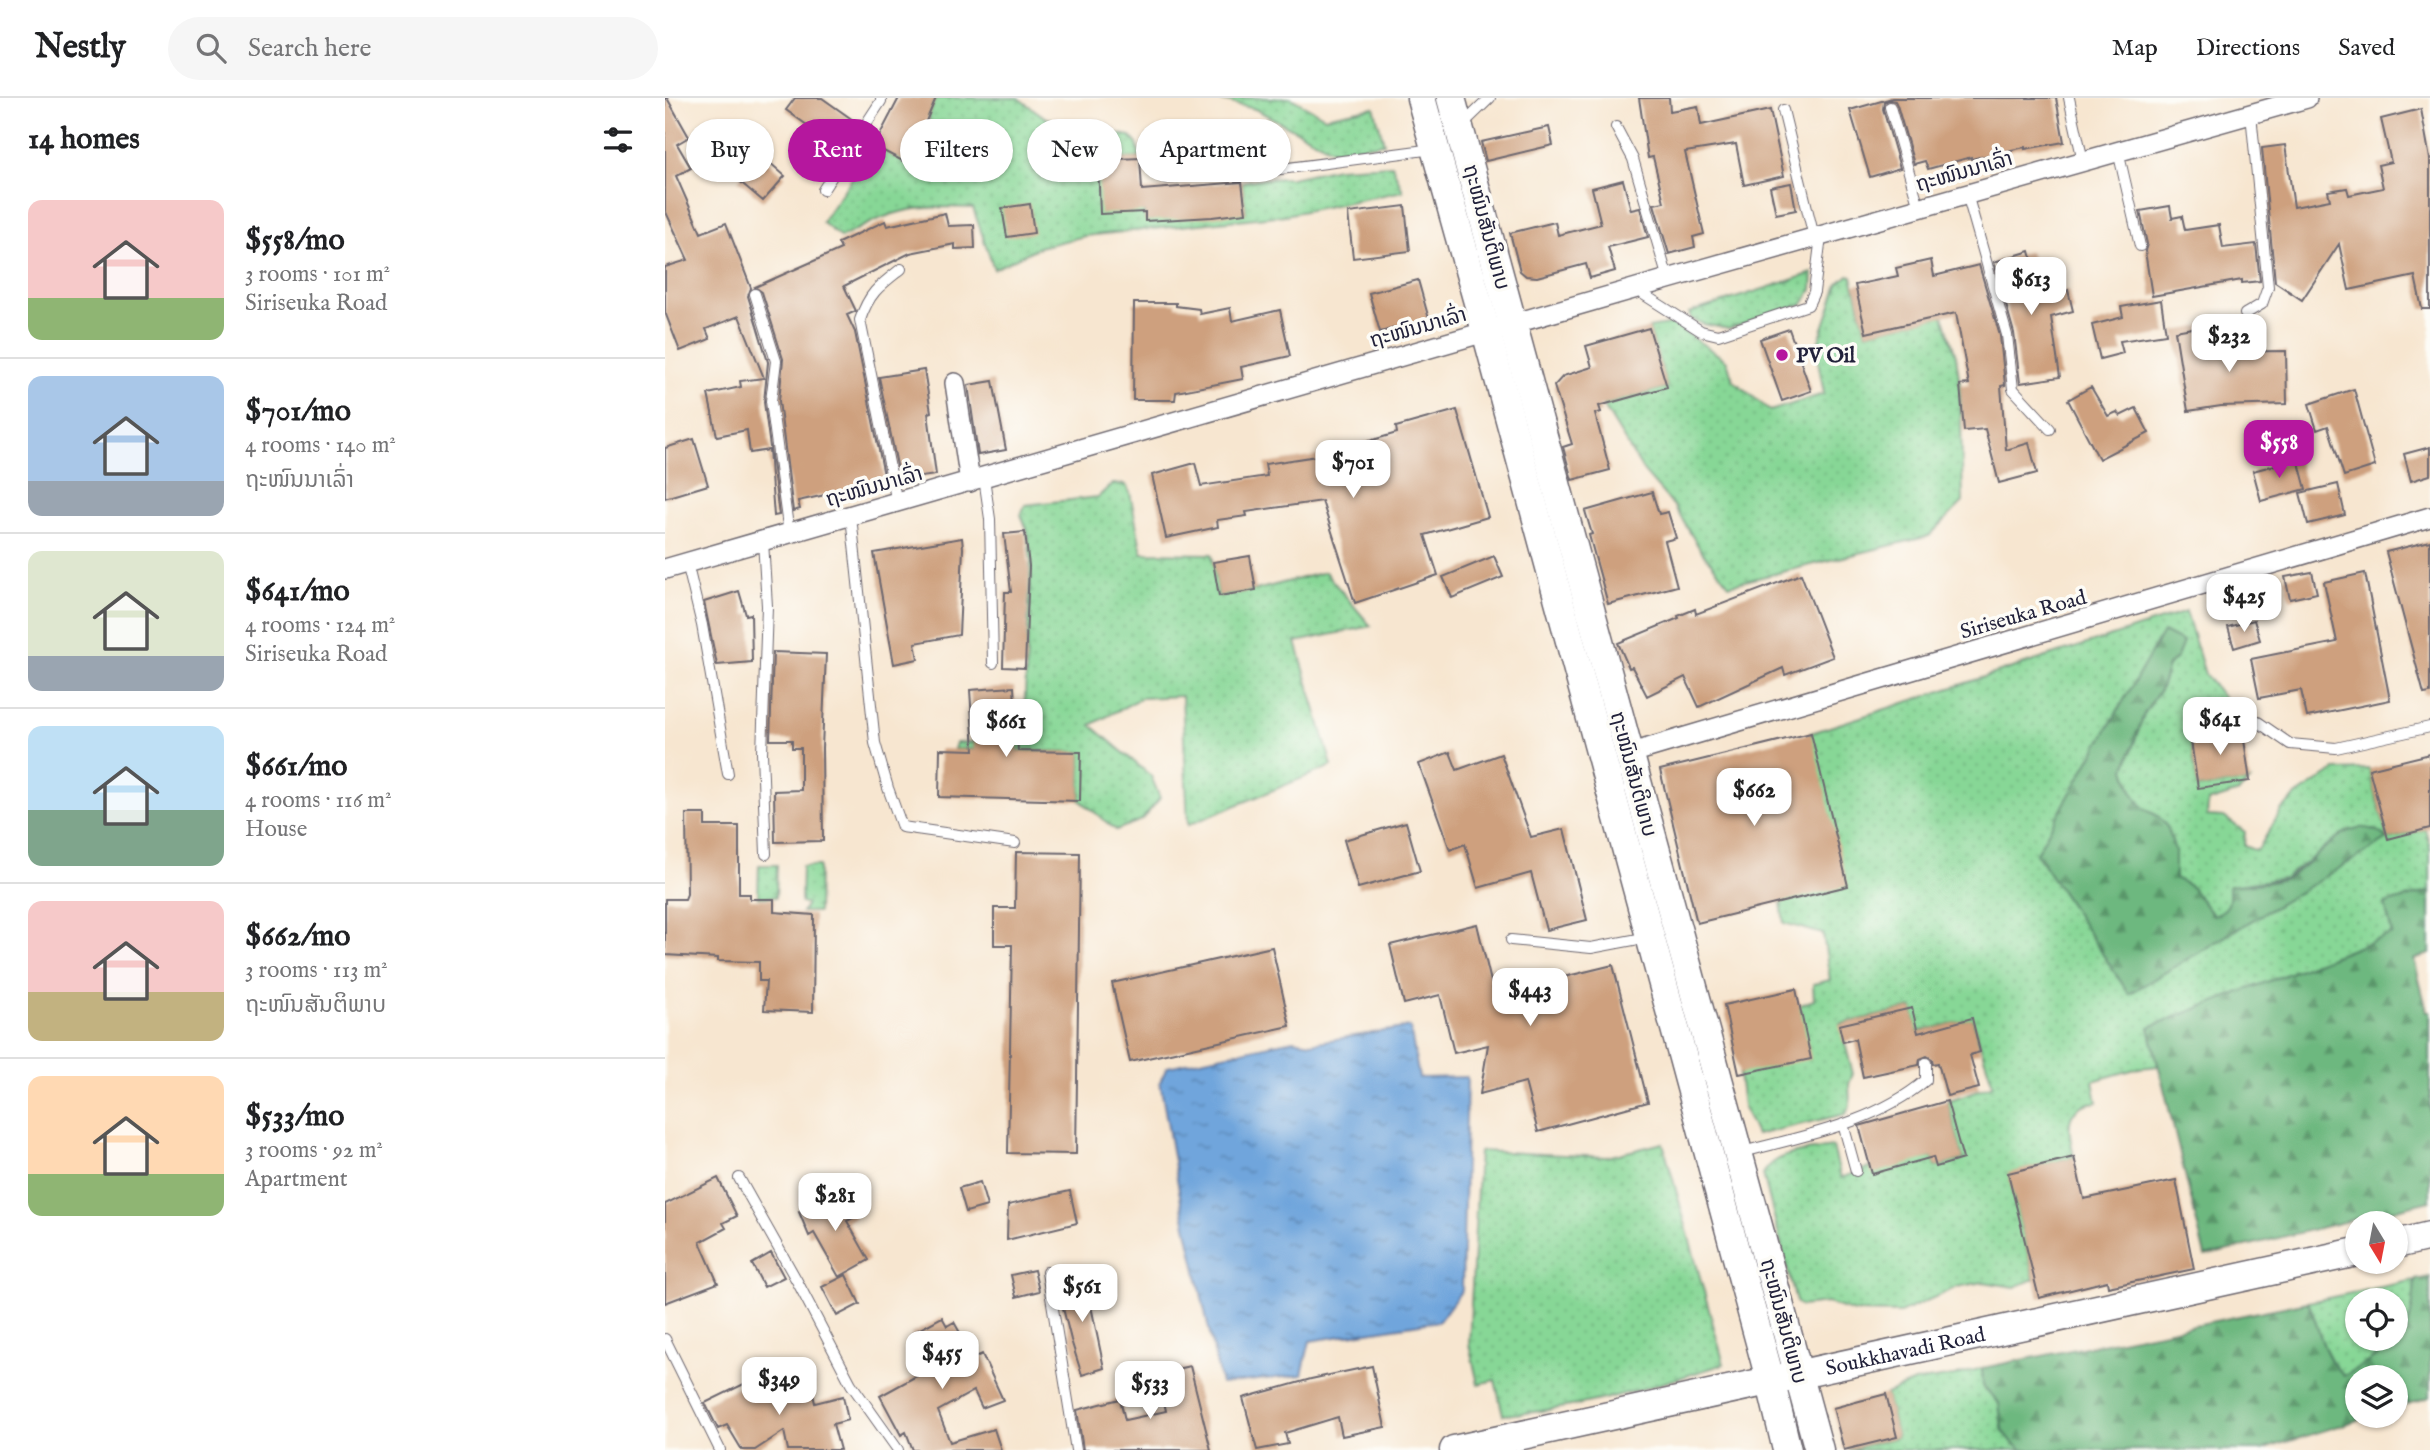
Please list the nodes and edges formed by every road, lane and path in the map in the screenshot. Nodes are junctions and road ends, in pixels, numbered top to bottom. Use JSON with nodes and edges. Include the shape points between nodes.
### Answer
{"nodes":[{"id":1,"x":881,"y":98,"type":"edge"},
{"id":2,"x":1421,"y":98,"type":"edge"},
{"id":3,"x":1451,"y":98,"type":"edge"},
{"id":4,"x":1490,"y":98,"type":"edge"},
{"id":5,"x":2069,"y":98,"type":"edge"},
{"id":6,"x":2307,"y":98,"type":"edge"},
{"id":7,"x":1891,"y":107,"type":"dead end"},
{"id":8,"x":1783,"y":110,"type":"dead end"},
{"id":9,"x":2251,"y":114,"type":"junction"},
{"id":10,"x":1616,"y":127,"type":"dead end"},
{"id":11,"x":1459,"y":128,"type":"junction"},
{"id":12,"x":1437,"y":149,"type":"junction"},
{"id":13,"x":2118,"y":151,"type":"junction"},
{"id":14,"x":2083,"y":161,"type":"junction"},
{"id":15,"x":1291,"y":168,"type":"edge"},
{"id":16,"x":823,"y":190,"type":"dead end"},
{"id":17,"x":1966,"y":194,"type":"junction"},
{"id":18,"x":1919,"y":207,"type":"junction"},
{"id":19,"x":1817,"y":236,"type":"junction"},
{"id":20,"x":2140,"y":246,"type":"dead end"},
{"id":21,"x":901,"y":269,"type":"dead end"},
{"id":22,"x":1668,"y":279,"type":"junction"},
{"id":23,"x":1634,"y":289,"type":"junction"},
{"id":24,"x":755,"y":294,"type":"dead end"},
{"id":25,"x":2245,"y":314,"type":"dead end"},
{"id":26,"x":1513,"y":323,"type":"junction"},
{"id":27,"x":1486,"y":331,"type":"junction"},
{"id":28,"x":955,"y":383,"type":"dead end"},
{"id":29,"x":2050,"y":429,"type":"dead end"},
{"id":30,"x":977,"y":480,"type":"junction"},
{"id":31,"x":897,"y":503,"type":"junction"},
{"id":32,"x":851,"y":516,"type":"junction"},
{"id":33,"x":2430,"y":517,"type":"edge"},
{"id":34,"x":789,"y":534,"type":"junction"},
{"id":35,"x":762,"y":541,"type":"junction"},
{"id":36,"x":687,"y":563,"type":"junction"},
{"id":37,"x":665,"y":569,"type":"edge"},
{"id":38,"x":993,"y":663,"type":"dead end"},
{"id":39,"x":2258,"y":722,"type":"dead end"},
{"id":40,"x":2430,"y":727,"type":"edge"},
{"id":41,"x":1628,"y":754,"type":"junction"},
{"id":42,"x":728,"y":774,"type":"dead end"},
{"id":43,"x":1016,"y":843,"type":"dead end"},
{"id":44,"x":766,"y":854,"type":"dead end"},
{"id":45,"x":1650,"y":937,"type":"junction"},
{"id":46,"x":1511,"y":940,"type":"dead end"},
{"id":47,"x":1926,"y":1063,"type":"dead end"},
{"id":48,"x":1843,"y":1125,"type":"junction"},
{"id":49,"x":1738,"y":1153,"type":"junction"},
{"id":50,"x":1856,"y":1171,"type":"dead end"},
{"id":51,"x":739,"y":1178,"type":"dead end"},
{"id":52,"x":2430,"y":1236,"type":"edge"},
{"id":53,"x":2408,"y":1241,"type":"edge"},
{"id":54,"x":2345,"y":1255,"type":"edge"},
{"id":55,"x":1047,"y":1272,"type":"dead end"},
{"id":56,"x":666,"y":1343,"type":"edge"},
{"id":57,"x":1798,"y":1373,"type":"junction"},
{"id":58,"x":1770,"y":1379,"type":"junction"},
{"id":59,"x":720,"y":1450,"type":"edge"},
{"id":60,"x":898,"y":1450,"type":"edge"},
{"id":61,"x":1076,"y":1450,"type":"edge"},
{"id":62,"x":1454,"y":1450,"type":"edge"},
{"id":63,"x":1787,"y":1450,"type":"edge"},
{"id":64,"x":1819,"y":1450,"type":"edge"}],
"edges":[{"from":1,"to":16,"type":"lane"},
{"from":2,"to":12,"type":"street","name":"ຖະໜົນສັນຕິພາບ"},
{"from":3,"to":11,"type":"street","name":"ຖະໜົນສັນຕິພາບ"},
{"from":4,"to":11,"type":"lane"},
{"from":5,"to":14,"type":"lane"},
{"from":6,"to":9,"type":"street","name":"ຖະໜົນນາເລົ່າ"},
{"from":7,"to":18,"type":"lane"},
{"from":8,"to":19,"type":"lane"},
{"from":9,"to":13,"type":"street","name":"ຖະໜົນນາເລົ່າ"},
{"from":9,"to":25,"type":"lane","via":[[2269,287],[2262,304]]},
{"from":10,"to":22,"type":"lane","via":[[1633,159]]},
{"from":11,"to":26,"type":"street","name":"ຖະໜົນສັນຕິພາບ"},
{"from":12,"to":15,"type":"lane"},
{"from":12,"to":27,"type":"street","name":"ຖະໜົນສັນຕິພາບ"},
{"from":13,"to":14,"type":"street","name":"ຖະໜົນນາເລົ່າ"},
{"from":13,"to":20,"type":"lane"},
{"from":14,"to":17,"type":"street","name":"ຖະໜົນນາເລົ່າ"},
{"from":17,"to":18,"type":"street","name":"ຖະໜົນນາເລົ່າ"},
{"from":17,"to":29,"type":"lane","via":[[2007,335],[2013,389]]},
{"from":18,"to":19,"type":"street","name":"ຖະໜົນນາເລົ່າ"},
{"from":19,"to":22,"type":"street","name":"ຖະໜົນນາເລົ່າ"},
{"from":19,"to":23,"type":"lane","via":[[1814,292],[1808,305],[1718,335],[1702,331]]},
{"from":21,"to":31,"type":"lane","via":[[875,289],[860,320]]},
{"from":22,"to":23,"type":"street","name":"ຖະໜົນນາເລົ່າ"},
{"from":23,"to":26,"type":"street","name":"ຖະໜົນນາເລົ່າ"},
{"from":24,"to":34,"type":"lane","via":[[776,361],[771,401]]},
{"from":26,"to":27,"type":"street","name":"ຖະໜົນນາເລົ່າ"},
{"from":26,"to":41,"type":"street","name":"ຖະໜົນສັນຕິພາບ"},
{"from":27,"to":30,"type":"street","name":"ຖະໜົນນາເລົ່າ"},
{"from":27,"to":45,"type":"street","name":"ຖະໜົນສັນຕິພາບ"},
{"from":28,"to":30,"type":"street"},
{"from":30,"to":31,"type":"street","name":"ຖະໜົນນາເລົ່າ"},
{"from":30,"to":38,"type":"lane","via":[[990,519]]},
{"from":31,"to":32,"type":"street","name":"ຖະໜົນນາເລົ່າ"},
{"from":32,"to":34,"type":"street","name":"ຖະໜົນນາເລົ່າ"},
{"from":32,"to":43,"type":"lane","via":[[875,743],[902,827]]},
{"from":33,"to":41,"type":"street","name":"Siriseuka Road"},
{"from":34,"to":35,"type":"street","name":"ຖະໜົນນາເລົ່າ"},
{"from":35,"to":36,"type":"street","name":"ຖະໜົນນາເລົ່າ"},
{"from":35,"to":44,"type":"lane","via":[[767,607],[762,752]]},
{"from":36,"to":37,"type":"street","name":"ຖະໜົນນາເລົ່າ"},
{"from":36,"to":42,"type":"lane"},
{"from":39,"to":40,"type":"lane","via":[[2290,744],[2336,748]]},
{"from":41,"to":49,"type":"street","name":"ຖະໜົນສັນຕິພາບ"},
{"from":45,"to":46,"type":"lane","via":[[1591,948]]},
{"from":45,"to":58,"type":"street","name":"ຖະໜົນສັນຕິພາບ"},
{"from":47,"to":48,"type":"lane","via":[[1926,1080],[1912,1092]]},
{"from":48,"to":49,"type":"lane"},
{"from":48,"to":50,"type":"lane"},
{"from":49,"to":57,"type":"street","name":"ຖະໜົນສັນຕິພາບ"},
{"from":51,"to":60,"type":"lane","via":[[851,1384]]},
{"from":52,"to":53,"type":"street"},
{"from":54,"to":57,"type":"street","name":"Soukkhavadi Road"},
{"from":55,"to":61,"type":"lane"},
{"from":56,"to":59,"type":"lane"},
{"from":57,"to":58,"type":"street","name":"Soukkhavadi Road"},
{"from":57,"to":64,"type":"street","name":"ຖະໜົນສັນຕິພາບ"},
{"from":58,"to":62,"type":"street","name":"Soukkhavadi Road"},
{"from":58,"to":63,"type":"street","name":"ຖະໜົນສັນຕິພາບ"}]}
